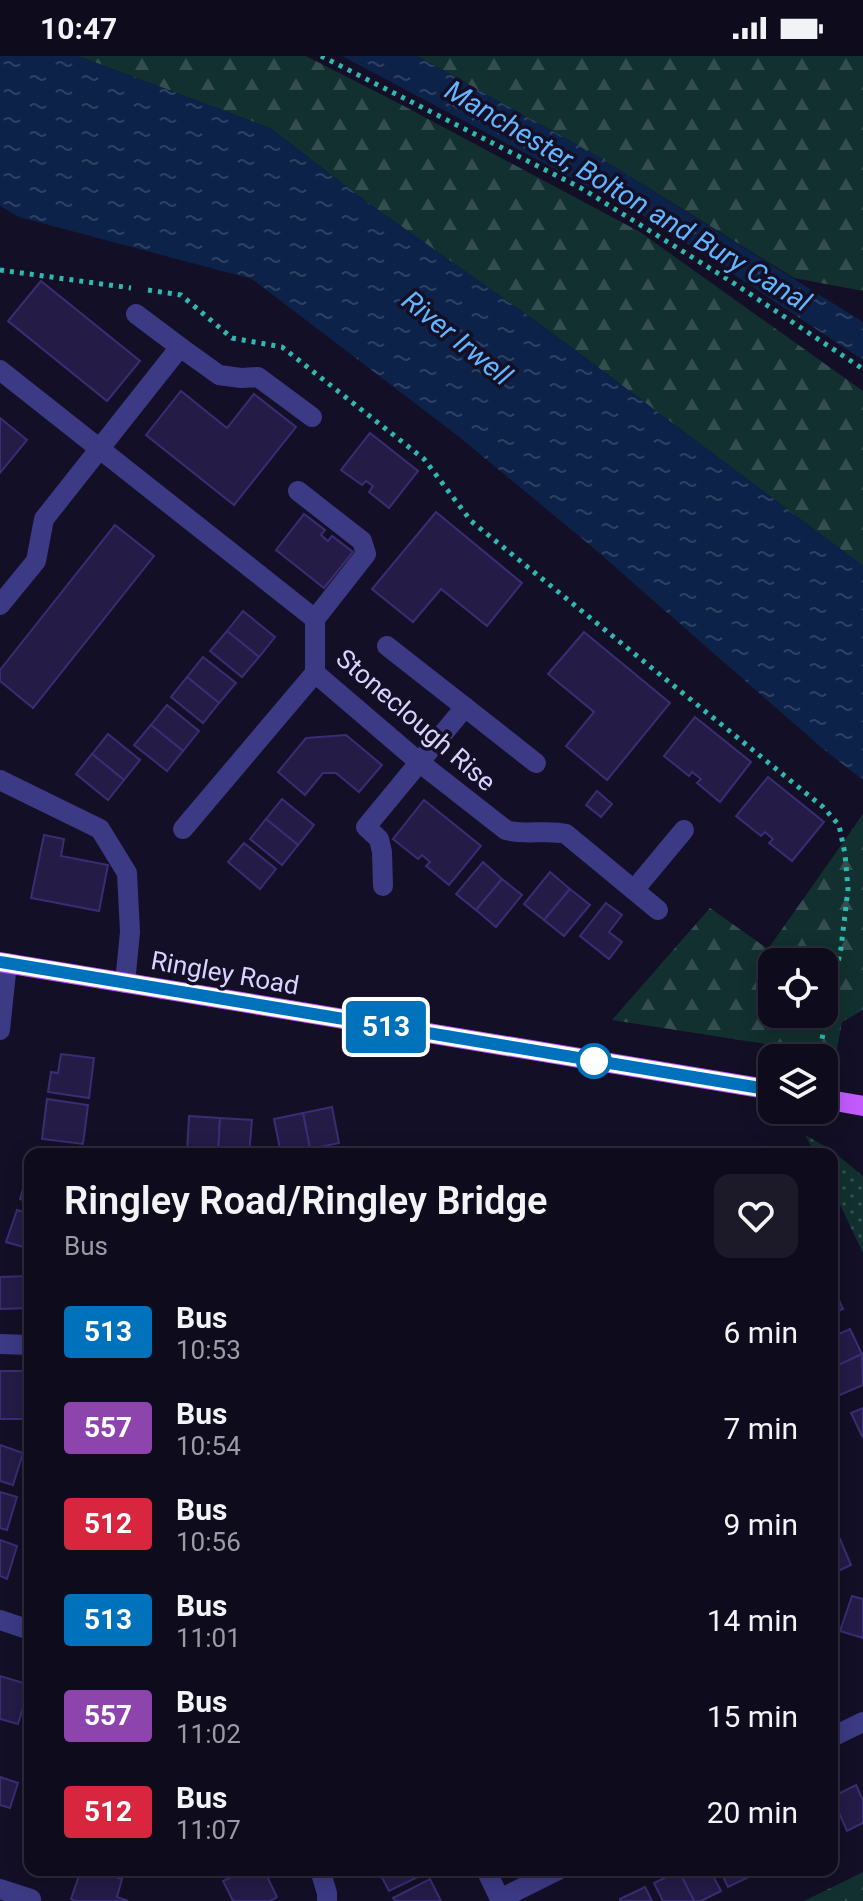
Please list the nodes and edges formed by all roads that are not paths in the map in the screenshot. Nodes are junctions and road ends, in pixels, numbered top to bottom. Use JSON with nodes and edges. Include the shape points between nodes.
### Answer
{"nodes":[{"id":1,"x":136,"y":314,"type":"dead end"},
{"id":2,"x":180,"y":347,"type":"junction"},
{"id":3,"x":0,"y":370,"type":"edge"},
{"id":4,"x":312,"y":417,"type":"dead end"},
{"id":5,"x":99,"y":449,"type":"junction"},
{"id":6,"x":298,"y":491,"type":"dead end"},
{"id":7,"x":0,"y":605,"type":"edge"},
{"id":8,"x":315,"y":619,"type":"junction"},
{"id":9,"x":387,"y":646,"type":"dead end"},
{"id":10,"x":315,"y":673,"type":"junction"},
{"id":11,"x":465,"y":707,"type":"junction"},
{"id":12,"x":419,"y":762,"type":"junction"},
{"id":13,"x":536,"y":763,"type":"dead end"},
{"id":14,"x":0,"y":780,"type":"edge"},
{"id":15,"x":183,"y":829,"type":"dead end"},
{"id":16,"x":684,"y":830,"type":"dead end"},
{"id":17,"x":383,"y":886,"type":"dead end"},
{"id":18,"x":634,"y":890,"type":"junction"},
{"id":19,"x":658,"y":910,"type":"dead end"},
{"id":20,"x":3,"y":962,"type":"edge"},
{"id":21,"x":125,"y":983,"type":"junction"},
{"id":22,"x":0,"y":1030,"type":"edge"},
{"id":23,"x":758,"y":1088,"type":"edge"},
{"id":24,"x":838,"y":1103,"type":"edge"},
{"id":25,"x":862,"y":1111,"type":"edge"},
{"id":26,"x":0,"y":1344,"type":"edge"},
{"id":27,"x":24,"y":1345,"type":"edge"},
{"id":28,"x":0,"y":1620,"type":"edge"},
{"id":29,"x":24,"y":1628,"type":"edge"},
{"id":30,"x":863,"y":1722,"type":"edge"},
{"id":31,"x":838,"y":1733,"type":"edge"},
{"id":32,"x":322,"y":1876,"type":"edge"},
{"id":33,"x":489,"y":1876,"type":"edge"},
{"id":34,"x":546,"y":1876,"type":"edge"},
{"id":35,"x":0,"y":1889,"type":"edge"},
{"id":36,"x":31,"y":1899,"type":"dead end"},
{"id":37,"x":500,"y":1899,"type":"edge"},
{"id":38,"x":327,"y":1901,"type":"edge"}],
"edges":[{"from":1,"to":2,"type":"street"},
{"from":2,"to":4,"type":"street","via":[[219,375],[258,377]]},
{"from":2,"to":5,"type":"street"},
{"from":3,"to":5,"type":"street"},
{"from":5,"to":7,"type":"street","via":[[44,519],[36,561]]},
{"from":5,"to":8,"type":"street"},
{"from":6,"to":8,"type":"street","via":[[362,541],[366,554]]},
{"from":8,"to":10,"type":"street","name":"Stoneclough Rise"},
{"from":9,"to":11,"type":"street"},
{"from":10,"to":12,"type":"street","name":"Stoneclough Rise"},
{"from":10,"to":15,"type":"street"},
{"from":11,"to":12,"type":"street"},
{"from":11,"to":13,"type":"street"},
{"from":12,"to":17,"type":"street","via":[[366,827],[379,839]]},
{"from":12,"to":18,"type":"street","name":"Stoneclough Rise","via":[[506,830],[566,834]]},
{"from":14,"to":21,"type":"street","via":[[100,829],[127,873],[130,932]]},
{"from":16,"to":18,"type":"street"},
{"from":18,"to":19,"type":"street","name":"Stoneclough Rise"},
{"from":20,"to":21,"type":"main road","name":"Ringley Road"},
{"from":20,"to":22,"type":"street"},
{"from":21,"to":23,"type":"main road","name":"Ringley Road"},
{"from":24,"to":25,"type":"main road"},
{"from":26,"to":27,"type":"street"},
{"from":28,"to":29,"type":"street"},
{"from":30,"to":31,"type":"street"},
{"from":32,"to":38,"type":"street"},
{"from":33,"to":37,"type":"street"},
{"from":34,"to":37,"type":"street"},
{"from":35,"to":36,"type":"street"}]}
